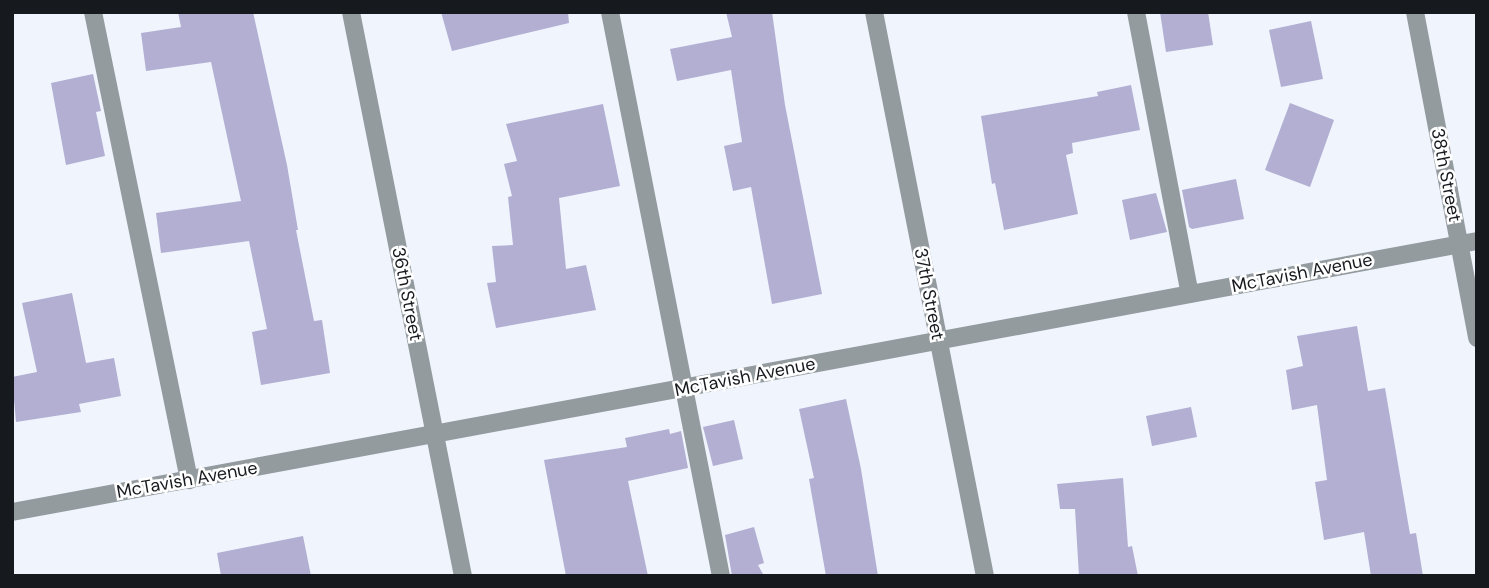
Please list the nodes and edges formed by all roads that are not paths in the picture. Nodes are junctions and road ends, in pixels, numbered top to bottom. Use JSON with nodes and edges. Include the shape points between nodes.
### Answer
{"nodes":[{"id":1,"x":93,"y":12,"type":"edge"},
{"id":2,"x":351,"y":12,"type":"edge"},
{"id":3,"x":610,"y":12,"type":"edge"},
{"id":4,"x":874,"y":12,"type":"edge"},
{"id":5,"x":1136,"y":12,"type":"edge"},
{"id":6,"x":1415,"y":12,"type":"edge"},
{"id":7,"x":1468,"y":243,"type":"edge"},
{"id":8,"x":1190,"y":294,"type":"junction"},
{"id":9,"x":1477,"y":338,"type":"edge"},
{"id":10,"x":939,"y":341,"type":"junction"},
{"id":11,"x":685,"y":388,"type":"junction"},
{"id":12,"x":435,"y":434,"type":"junction"},
{"id":13,"x":189,"y":480,"type":"junction"},
{"id":14,"x":12,"y":512,"type":"edge"},
{"id":15,"x":463,"y":576,"type":"edge"},
{"id":16,"x":721,"y":576,"type":"edge"},
{"id":17,"x":985,"y":576,"type":"edge"}],
"edges":[{"from":1,"to":13,"type":"street"},
{"from":2,"to":12,"type":"street","name":"36th Street"},
{"from":3,"to":11,"type":"street"},
{"from":4,"to":10,"type":"street","name":"37th Street"},
{"from":5,"to":8,"type":"street"},
{"from":6,"to":7,"type":"street","name":"38th Street"},
{"from":7,"to":8,"type":"street","name":"McTavish Avenue"},
{"from":7,"to":9,"type":"street","name":"38th Street"},
{"from":8,"to":10,"type":"street","name":"McTavish Avenue"},
{"from":10,"to":11,"type":"street","name":"McTavish Avenue"},
{"from":10,"to":17,"type":"street","name":"37th Street"},
{"from":11,"to":12,"type":"street","name":"McTavish Avenue"},
{"from":11,"to":16,"type":"street"},
{"from":12,"to":13,"type":"street","name":"McTavish Avenue"},
{"from":12,"to":15,"type":"street","name":"36th Street"},
{"from":13,"to":14,"type":"street","name":"McTavish Avenue"}]}
